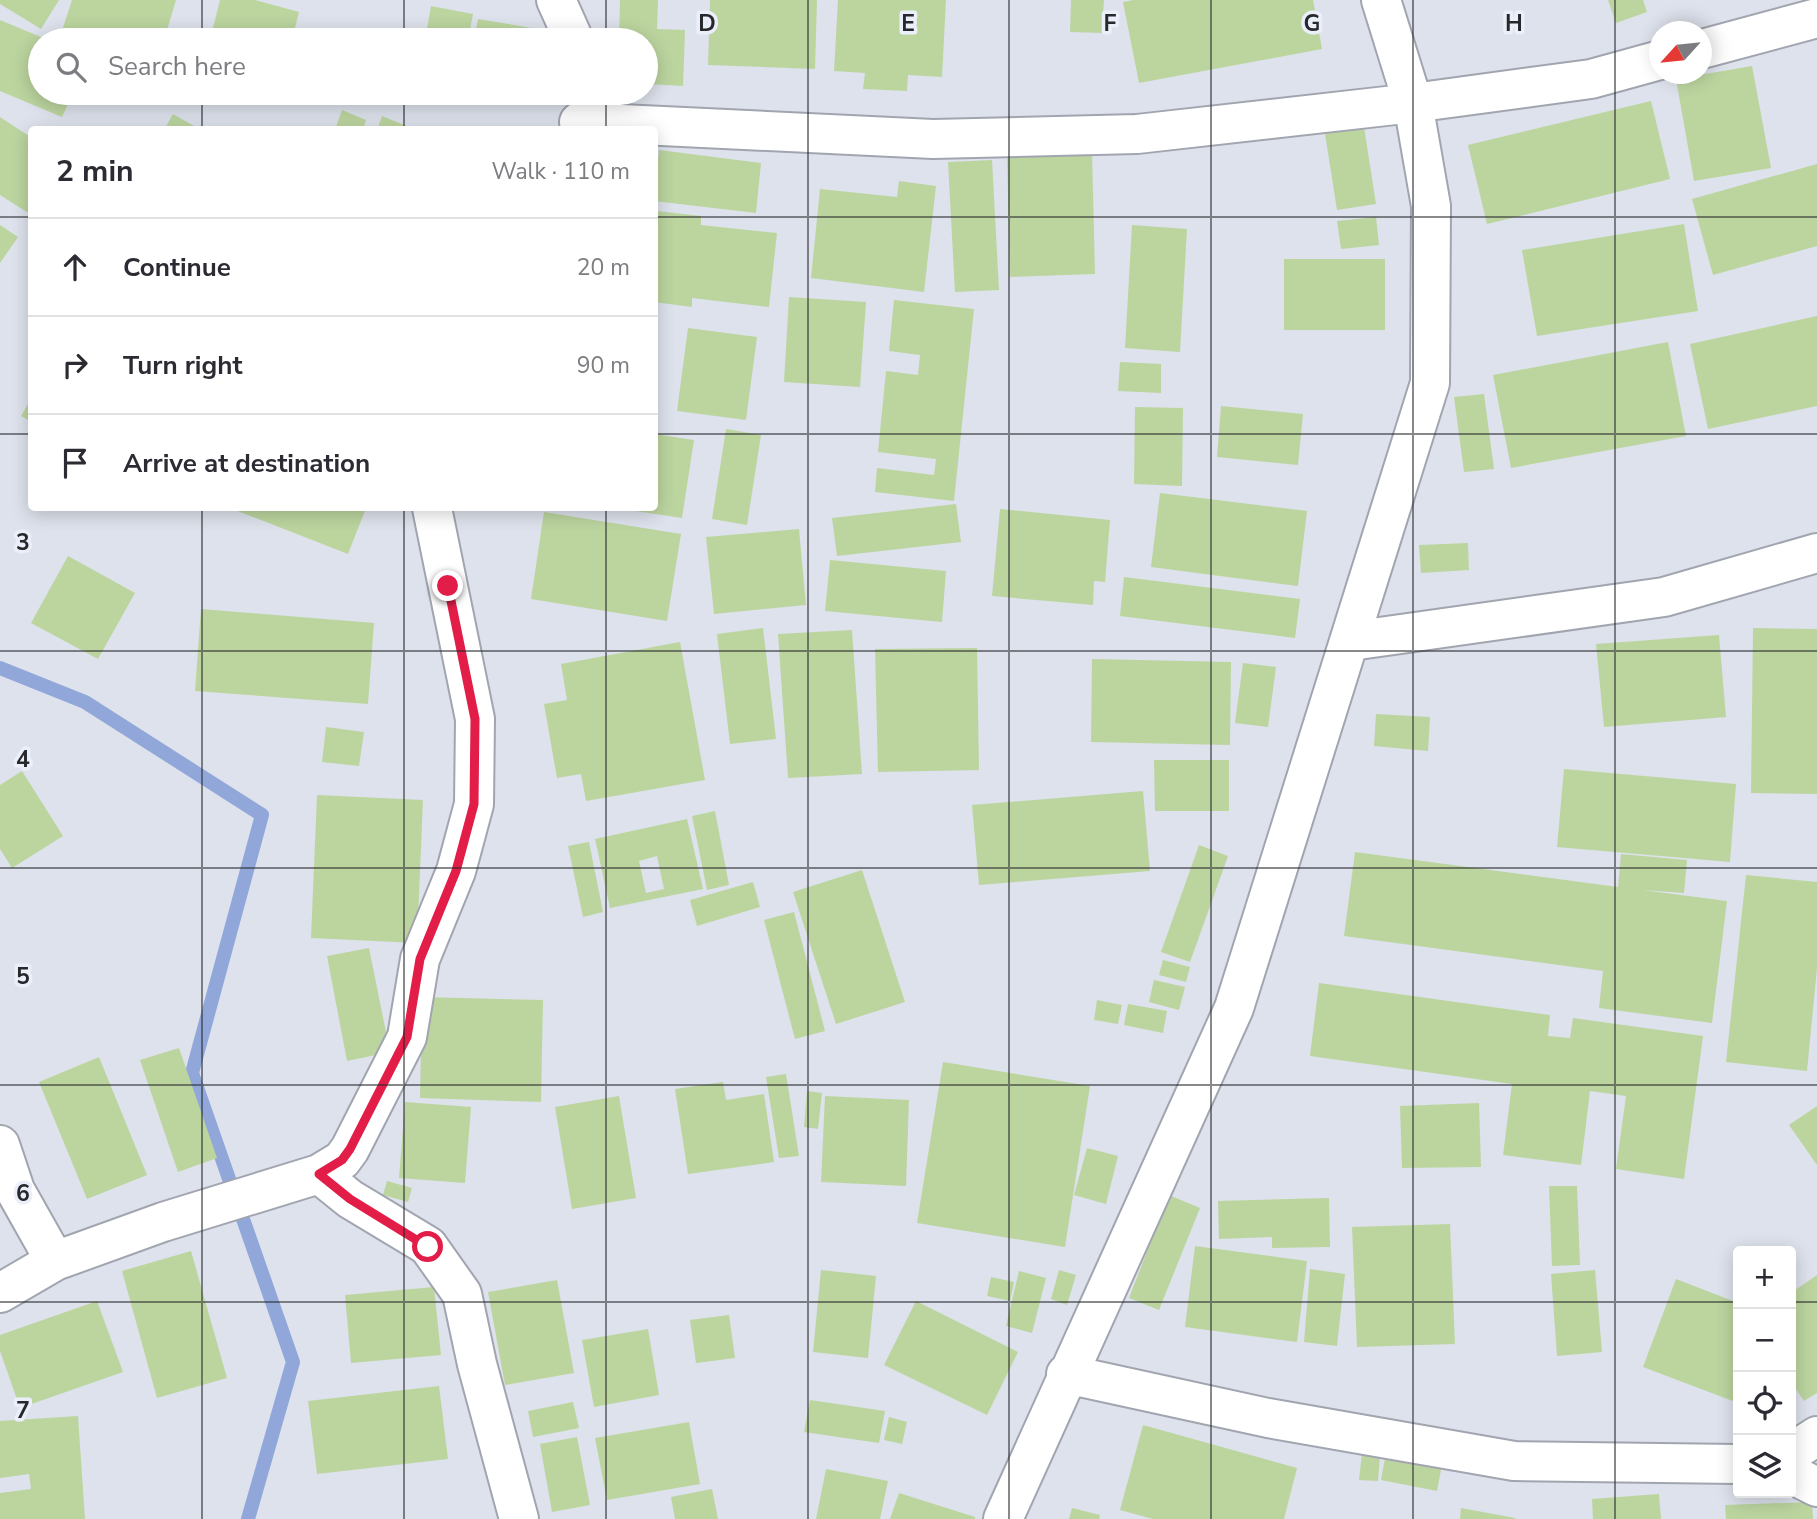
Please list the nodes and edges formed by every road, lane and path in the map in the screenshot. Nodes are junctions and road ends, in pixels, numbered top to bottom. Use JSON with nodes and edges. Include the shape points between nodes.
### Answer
{"nodes":[{"id":1,"x":556,"y":0,"type":"edge"},
{"id":2,"x":1381,"y":0,"type":"edge"},
{"id":3,"x":1817,"y":18,"type":"edge"},
{"id":4,"x":569,"y":28,"type":"edge"},
{"id":5,"x":1712,"y":46,"type":"edge"},
{"id":6,"x":1649,"y":63,"type":"edge"},
{"id":7,"x":1413,"y":103,"type":"junction"},
{"id":8,"x":578,"y":115,"type":"edge"},
{"id":9,"x":433,"y":511,"type":"edge"},
{"id":10,"x":1817,"y":553,"type":"edge"},
{"id":11,"x":1351,"y":641,"type":"junction"},
{"id":12,"x":0,"y":1145,"type":"edge"},
{"id":13,"x":319,"y":1174,"type":"junction"},
{"id":14,"x":55,"y":1261,"type":"junction"},
{"id":15,"x":0,"y":1293,"type":"edge"},
{"id":16,"x":1066,"y":1374,"type":"junction"},
{"id":17,"x":1817,"y":1436,"type":"edge"},
{"id":18,"x":1796,"y":1450,"type":"edge"},
{"id":19,"x":1733,"y":1464,"type":"edge"},
{"id":20,"x":1796,"y":1476,"type":"edge"},
{"id":21,"x":1817,"y":1487,"type":"edge"},
{"id":22,"x":519,"y":1519,"type":"edge"},
{"id":23,"x":1003,"y":1519,"type":"edge"}],
"edges":[{"from":1,"to":4,"type":"street"},
{"from":2,"to":7,"type":"street"},
{"from":3,"to":5,"type":"street"},
{"from":6,"to":7,"type":"street","via":[[1591,79]]},
{"from":7,"to":8,"type":"street","via":[[1137,134],[933,139]]},
{"from":7,"to":11,"type":"street","via":[[1431,206],[1430,383]]},
{"from":9,"to":13,"type":"street","via":[[475,719],[474,804],[456,871],[420,959],[407,1037],[350,1149],[342,1160]]},
{"from":10,"to":11,"type":"street","via":[[1664,597]]},
{"from":11,"to":16,"type":"street","via":[[1234,1008]]},
{"from":12,"to":14,"type":"street","via":[[15,1189]]},
{"from":13,"to":14,"type":"street"},
{"from":13,"to":22,"type":"street","via":[[350,1199],[428,1247],[462,1294]]},
{"from":14,"to":15,"type":"street"},
{"from":16,"to":19,"type":"street","via":[[1268,1418],[1514,1461]]},
{"from":16,"to":23,"type":"street"},
{"from":17,"to":18,"type":"street"},
{"from":20,"to":21,"type":"street"}]}
